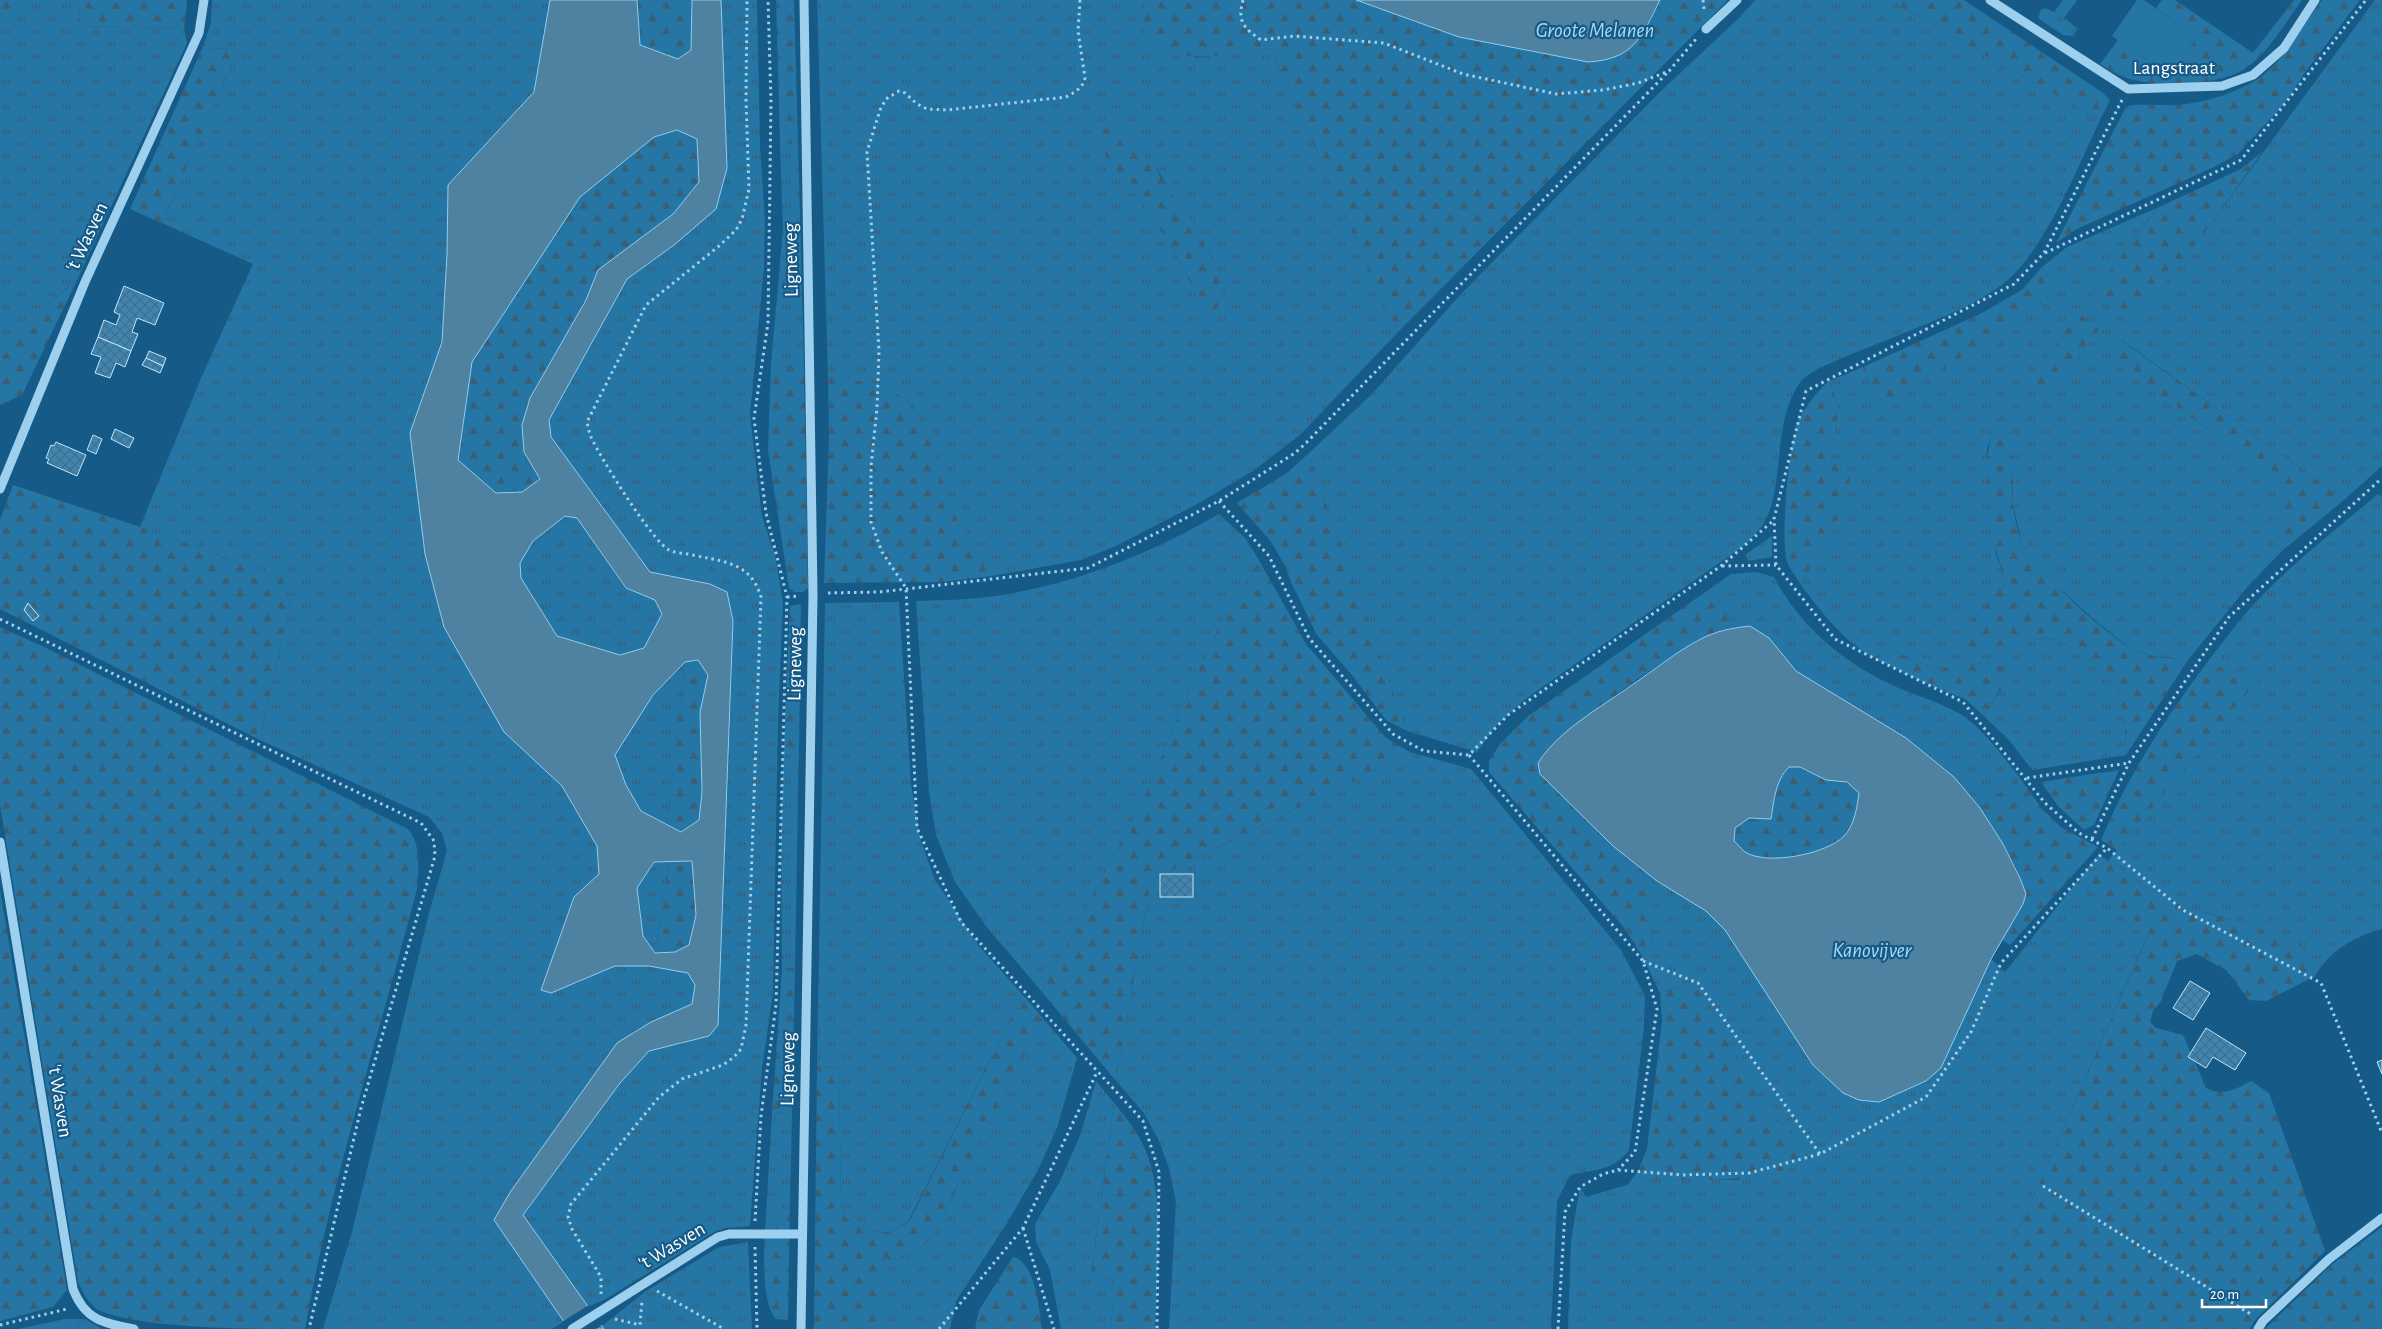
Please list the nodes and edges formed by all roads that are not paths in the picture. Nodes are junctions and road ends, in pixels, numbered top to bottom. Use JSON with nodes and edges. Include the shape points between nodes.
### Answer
{"nodes":[{"id":1,"x":204,"y":0,"type":"edge"},
{"id":2,"x":804,"y":0,"type":"edge"},
{"id":3,"x":1737,"y":0,"type":"edge"},
{"id":4,"x":1990,"y":0,"type":"edge"},
{"id":5,"x":2315,"y":0,"type":"edge"},
{"id":6,"x":1706,"y":29,"type":"road end"},
{"id":7,"x":0,"y":489,"type":"edge"},
{"id":8,"x":0,"y":842,"type":"edge"},
{"id":9,"x":2382,"y":1218,"type":"edge"},
{"id":10,"x":802,"y":1234,"type":"junction"},
{"id":11,"x":2260,"y":1325,"type":"edge"},
{"id":12,"x":134,"y":1329,"type":"edge"},
{"id":13,"x":572,"y":1329,"type":"edge"},
{"id":14,"x":801,"y":1329,"type":"edge"}],
"edges":[{"from":1,"to":7,"type":"street","name":"'t Wasven","via":[[199,34],[85,282]]},
{"from":2,"to":10,"type":"street","name":"Ligneweg","via":[[813,594]]},
{"from":3,"to":6,"type":"street"},
{"from":4,"to":5,"type":"street","name":"Langstraat","via":[[2128,89],[2222,86],[2253,75],[2284,48]]},
{"from":8,"to":12,"type":"street","name":"'t Wasven","via":[[73,1289],[79,1306],[92,1316],[112,1325]]},
{"from":9,"to":11,"type":"street","via":[[2329,1259]]},
{"from":10,"to":13,"type":"street","name":"'t Wasven","via":[[729,1234],[710,1240]]},
{"from":10,"to":14,"type":"street","name":"Ligneweg"}]}
